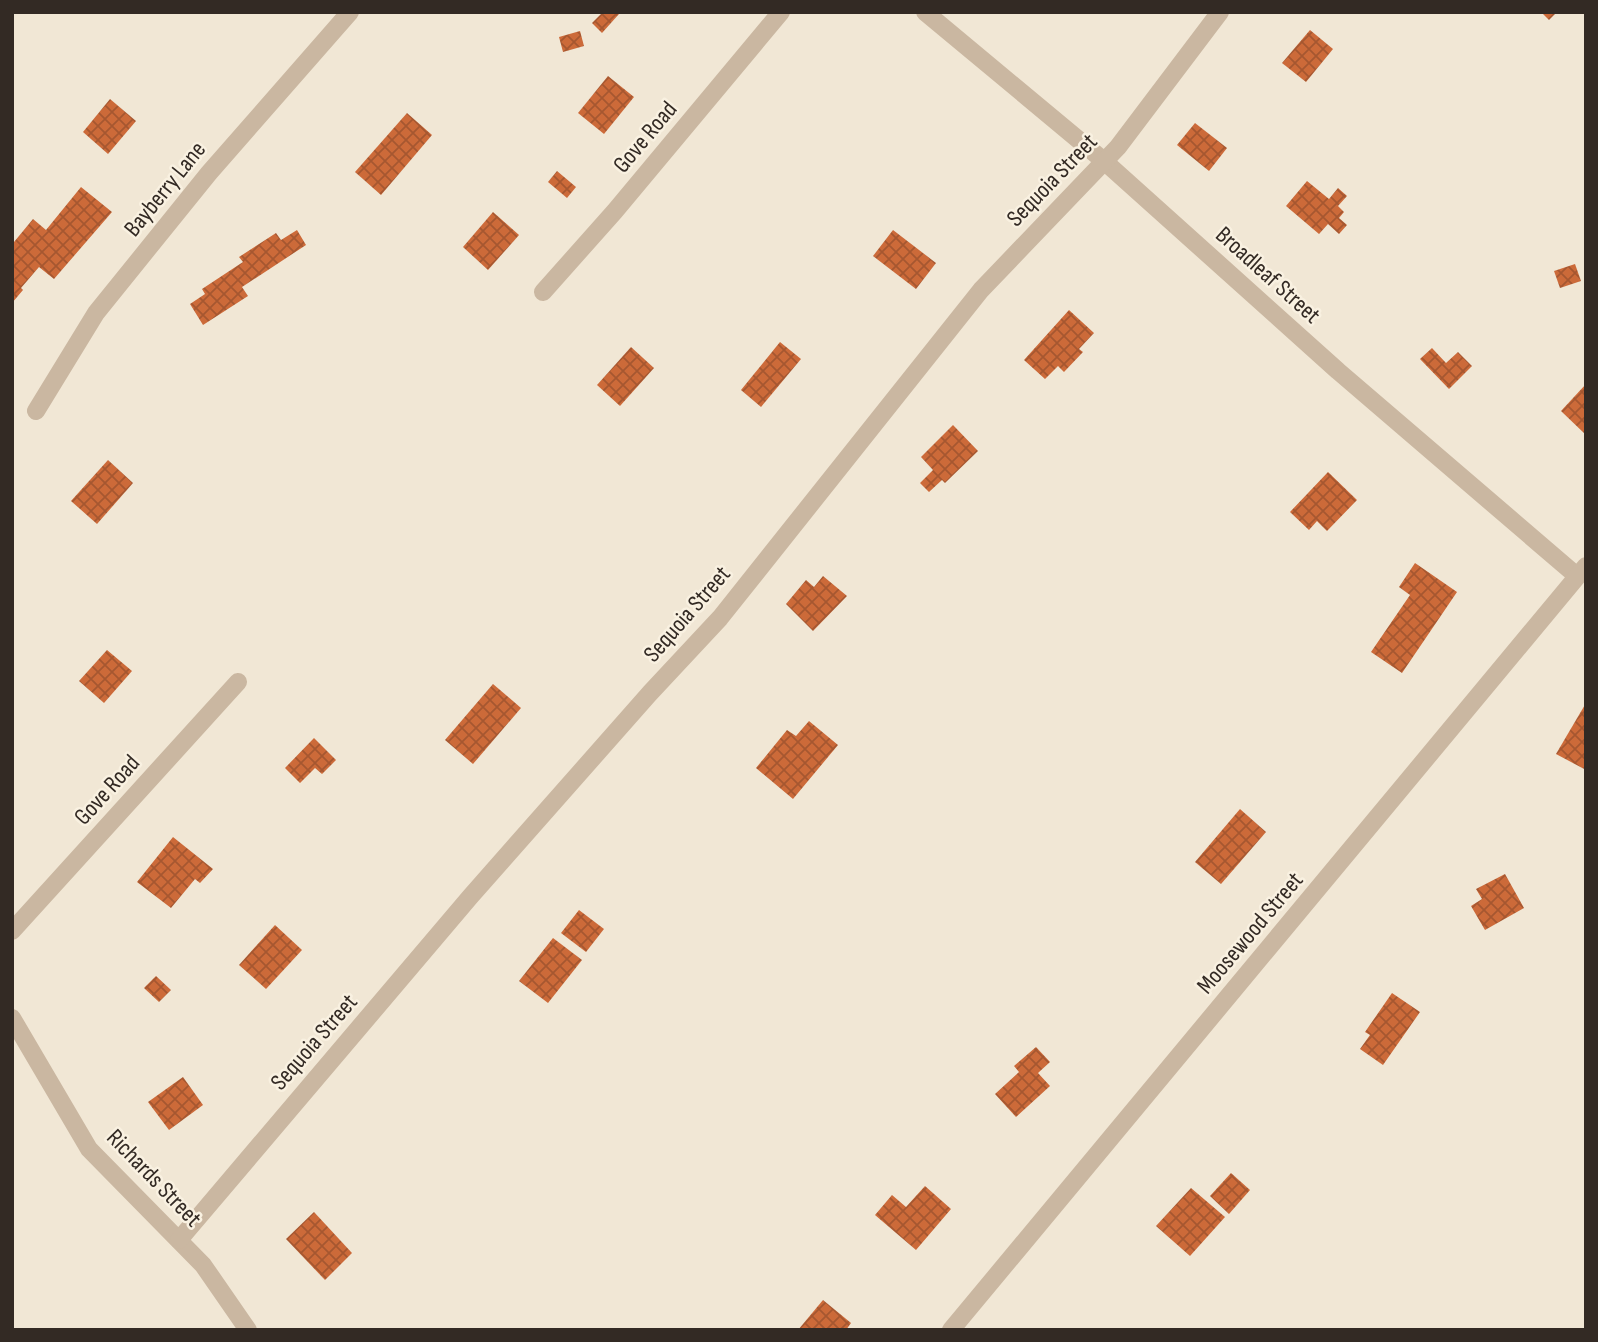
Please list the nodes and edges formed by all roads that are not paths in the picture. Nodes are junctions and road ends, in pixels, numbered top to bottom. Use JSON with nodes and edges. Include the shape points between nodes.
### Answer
{"nodes":[{"id":1,"x":350,"y":12,"type":"edge"},
{"id":2,"x":781,"y":12,"type":"edge"},
{"id":3,"x":925,"y":12,"type":"edge"},
{"id":4,"x":1220,"y":12,"type":"edge"},
{"id":5,"x":1104,"y":161,"type":"junction"},
{"id":6,"x":543,"y":292,"type":"dead end"},
{"id":7,"x":36,"y":411,"type":"dead end"},
{"id":8,"x":1581,"y":571,"type":"edge"},
{"id":9,"x":237,"y":682,"type":"dead end"},
{"id":10,"x":12,"y":931,"type":"edge"},
{"id":11,"x":12,"y":1018,"type":"edge"},
{"id":12,"x":179,"y":1240,"type":"junction"},
{"id":13,"x":248,"y":1330,"type":"edge"},
{"id":14,"x":951,"y":1330,"type":"edge"}],
"edges":[{"from":1,"to":7,"type":"street","name":"Bayberry Lane","via":[[209,173],[96,313]]},
{"from":2,"to":6,"type":"street","name":"Gove Road"},
{"from":3,"to":5,"type":"street","name":"Broadleaf Street"},
{"from":4,"to":5,"type":"street","name":"Sequoia Street"},
{"from":5,"to":8,"type":"street","name":"Broadleaf Street","via":[[1338,371]]},
{"from":5,"to":12,"type":"street","name":"Sequoia Street","via":[[981,290],[720,618],[470,897]]},
{"from":8,"to":14,"type":"street","name":"Moosewood Street"},
{"from":9,"to":10,"type":"street","name":"Gove Road"},
{"from":11,"to":12,"type":"street","name":"Richards Street","via":[[89,1149]]},
{"from":12,"to":13,"type":"street","name":"Richards Street","via":[[203,1265]]}]}
